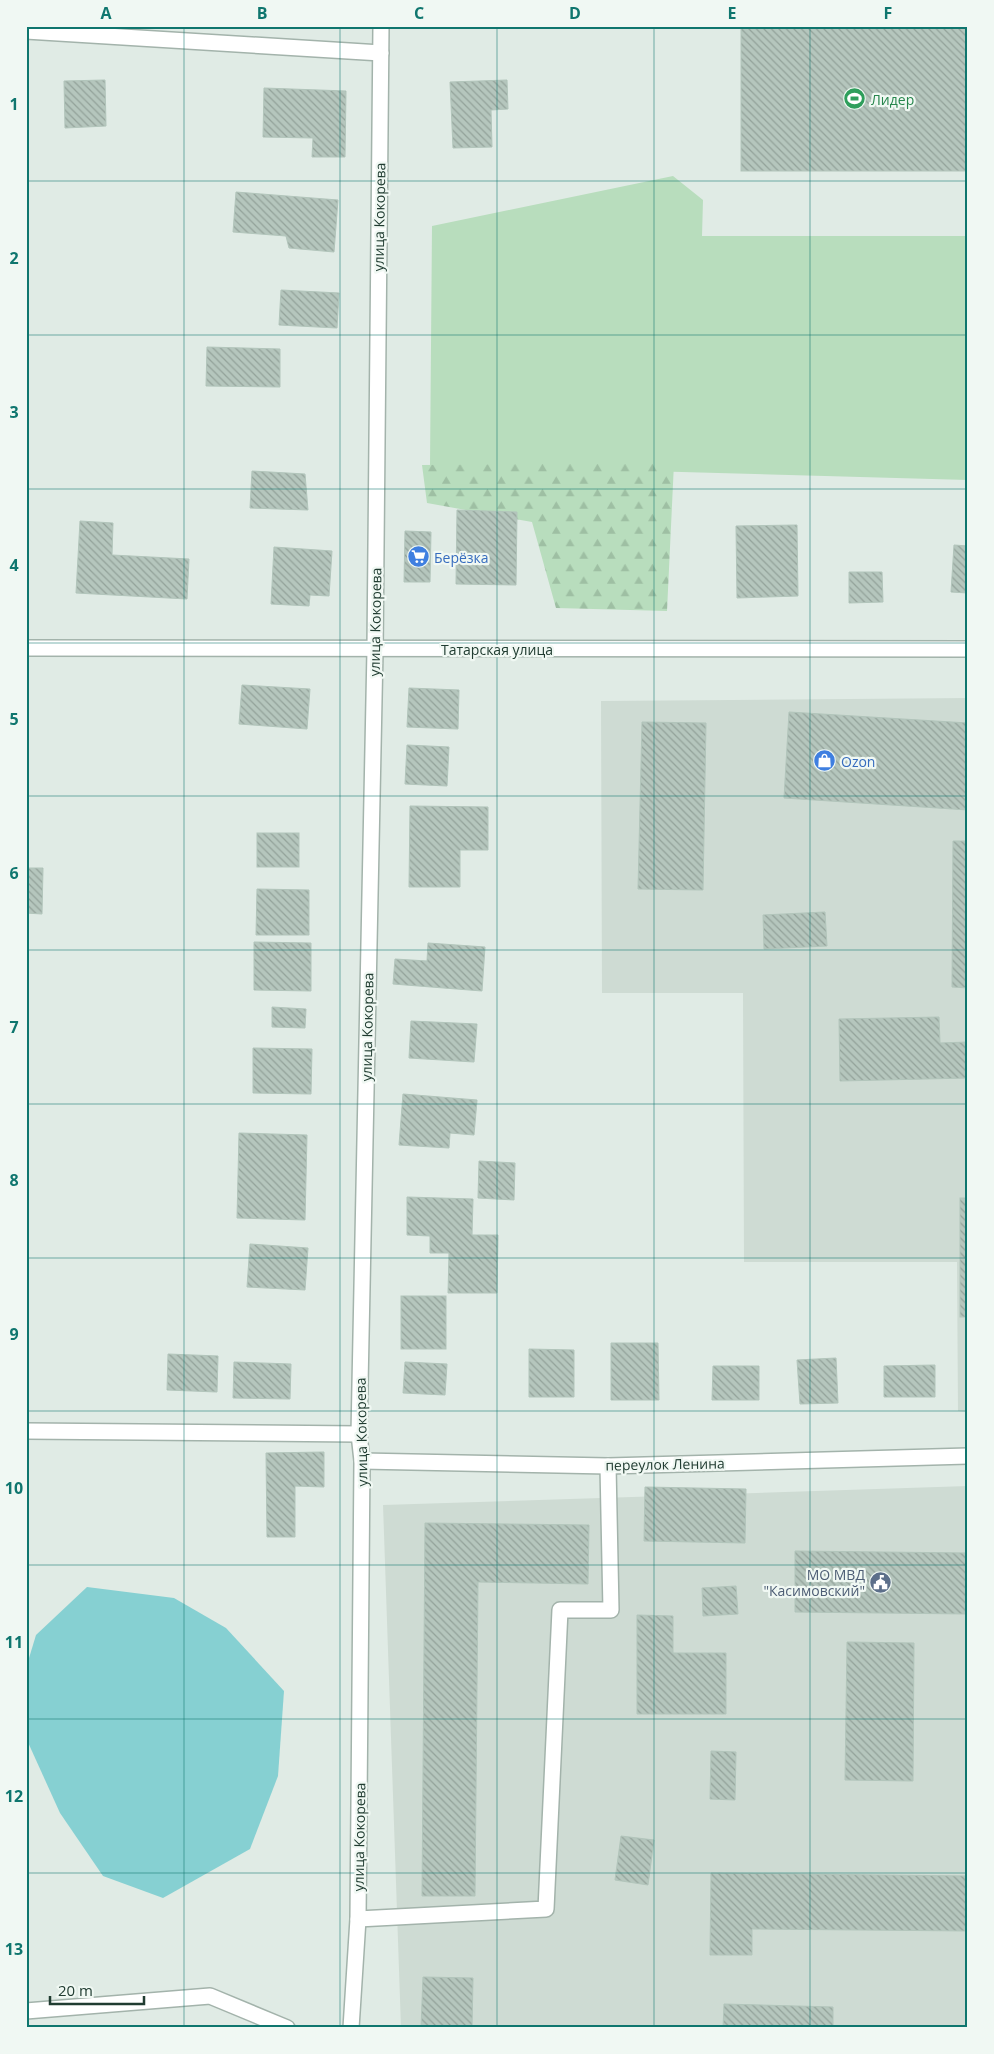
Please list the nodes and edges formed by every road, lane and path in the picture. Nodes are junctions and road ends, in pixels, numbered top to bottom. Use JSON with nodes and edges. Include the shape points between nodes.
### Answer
{"nodes":[{"id":1,"x":381,"y":26,"type":"edge"},
{"id":2,"x":26,"y":31,"type":"edge"},
{"id":3,"x":381,"y":53,"type":"junction"},
{"id":4,"x":26,"y":648,"type":"edge"},
{"id":5,"x":968,"y":649,"type":"edge"},
{"id":6,"x":375,"y":650,"type":"junction"},
{"id":7,"x":26,"y":1432,"type":"edge"},
{"id":8,"x":359,"y":1434,"type":"junction"},
{"id":9,"x":968,"y":1456,"type":"edge"},
{"id":10,"x":362,"y":1461,"type":"junction"},
{"id":11,"x":608,"y":1466,"type":"junction"},
{"id":12,"x":358,"y":1919,"type":"junction"},
{"id":13,"x":26,"y":2011,"type":"edge"},
{"id":14,"x":286,"y":2028,"type":"edge"},
{"id":15,"x":351,"y":2028,"type":"edge"}],
"edges":[{"from":1,"to":3,"type":"street","name":"улица Кокорева"},
{"from":2,"to":3,"type":"street"},
{"from":3,"to":6,"type":"street","name":"улица Кокорева"},
{"from":4,"to":6,"type":"street","name":"Татарская улица"},
{"from":5,"to":6,"type":"street","name":"Татарская улица"},
{"from":6,"to":8,"type":"street","name":"улица Кокорева"},
{"from":7,"to":8,"type":"street"},
{"from":8,"to":10,"type":"street","name":"улица Кокорева"},
{"from":9,"to":11,"type":"street","name":"переулок Ленина"},
{"from":10,"to":11,"type":"street","name":"переулок Ленина"},
{"from":10,"to":12,"type":"street","name":"улица Кокорева"},
{"from":11,"to":12,"type":"street","via":[[611,1610],[560,1610],[546,1909]]},
{"from":12,"to":15,"type":"street","name":"улица Кокорева"},
{"from":13,"to":14,"type":"street","via":[[210,1996]]}]}
